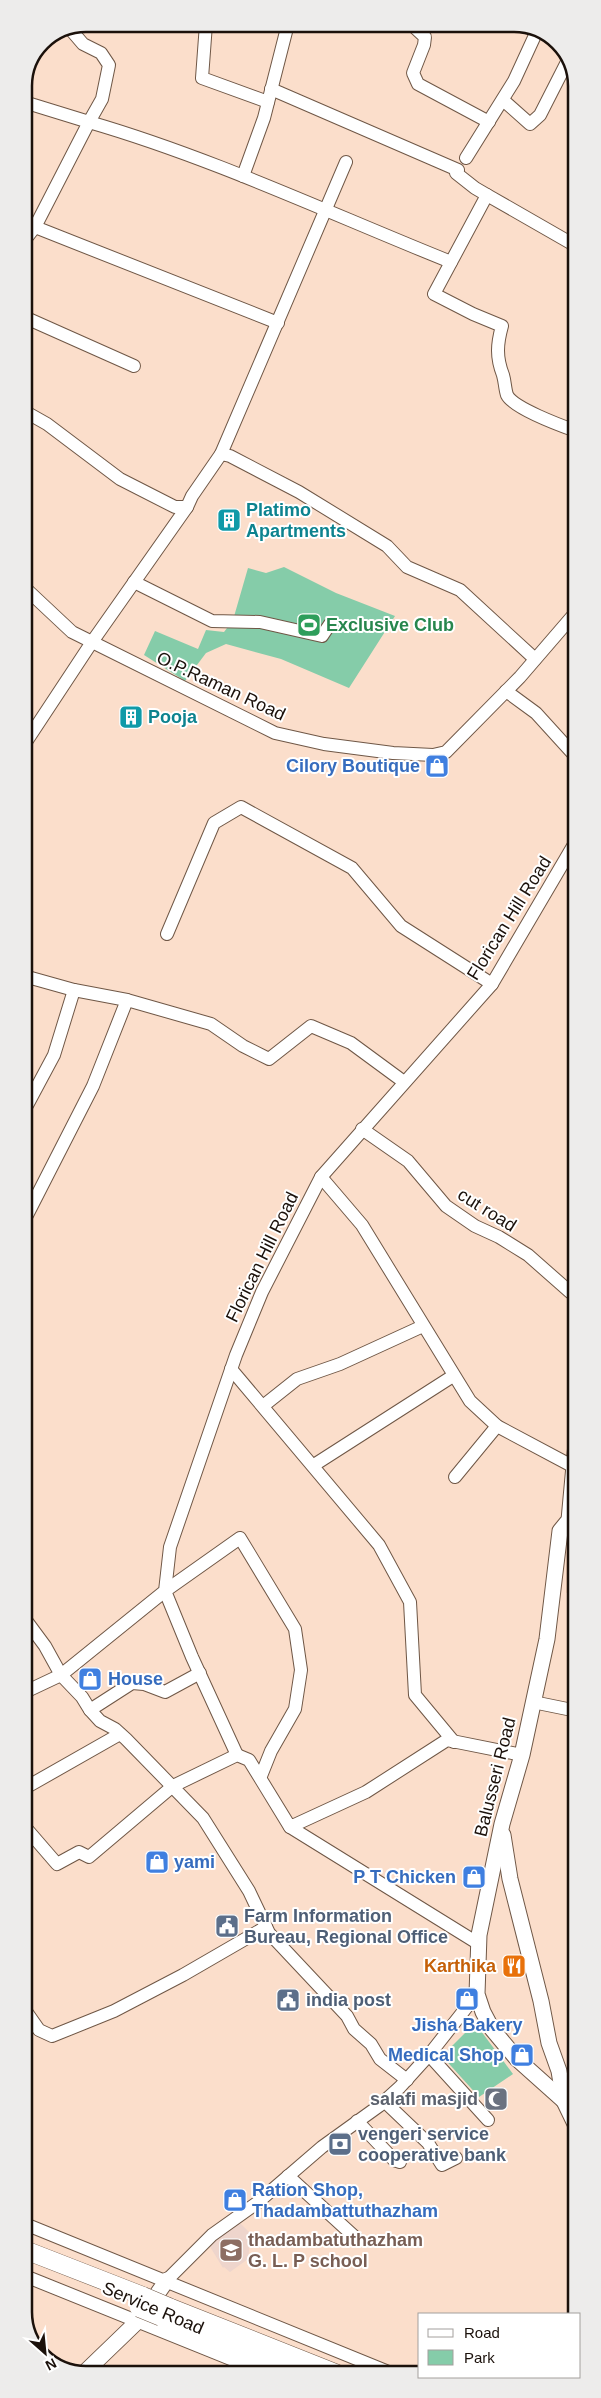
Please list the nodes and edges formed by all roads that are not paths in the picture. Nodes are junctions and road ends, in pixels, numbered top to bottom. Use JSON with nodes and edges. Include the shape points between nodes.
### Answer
{"nodes":[{"id":1,"x":205,"y":32,"type":"edge"},
{"id":2,"x":286,"y":32,"type":"edge"},
{"id":3,"x":421,"y":33,"type":"edge"},
{"id":4,"x":75,"y":34,"type":"edge"},
{"id":5,"x":535,"y":37,"type":"edge"},
{"id":6,"x":565,"y":66,"type":"edge"},
{"id":7,"x":271,"y":89,"type":"junction"},
{"id":8,"x":503,"y":100,"type":"junction"},
{"id":9,"x":268,"y":102,"type":"junction"},
{"id":10,"x":32,"y":104,"type":"edge"},
{"id":11,"x":90,"y":122,"type":"junction"},
{"id":12,"x":489,"y":122,"type":"junction"},
{"id":13,"x":466,"y":158,"type":"dead end"},
{"id":14,"x":346,"y":162,"type":"dead end"},
{"id":15,"x":243,"y":176,"type":"junction"},
{"id":16,"x":487,"y":194,"type":"junction"},
{"id":17,"x":327,"y":211,"type":"junction"},
{"id":18,"x":34,"y":227,"type":"junction"},
{"id":19,"x":32,"y":230,"type":"edge"},
{"id":20,"x":568,"y":241,"type":"edge"},
{"id":21,"x":451,"y":262,"type":"junction"},
{"id":22,"x":32,"y":321,"type":"edge"},
{"id":23,"x":278,"y":323,"type":"junction"},
{"id":24,"x":134,"y":366,"type":"dead end"},
{"id":25,"x":32,"y":416,"type":"edge"},
{"id":26,"x":568,"y":427,"type":"edge"},
{"id":27,"x":221,"y":454,"type":"junction"},
{"id":28,"x":187,"y":508,"type":"junction"},
{"id":29,"x":134,"y":582,"type":"junction"},
{"id":30,"x":32,"y":594,"type":"edge"},
{"id":31,"x":568,"y":621,"type":"edge"},
{"id":32,"x":330,"y":624,"type":"dead end"},
{"id":33,"x":92,"y":642,"type":"junction"},
{"id":34,"x":535,"y":659,"type":"junction"},
{"id":35,"x":506,"y":691,"type":"junction"},
{"id":36,"x":32,"y":732,"type":"edge"},
{"id":37,"x":568,"y":748,"type":"edge"},
{"id":38,"x":568,"y":855,"type":"edge"},
{"id":39,"x":167,"y":934,"type":"dead end"},
{"id":40,"x":32,"y":978,"type":"edge"},
{"id":41,"x":492,"y":984,"type":"junction"},
{"id":42,"x":74,"y":990,"type":"junction"},
{"id":43,"x":127,"y":1000,"type":"junction"},
{"id":44,"x":404,"y":1082,"type":"junction"},
{"id":45,"x":32,"y":1096,"type":"edge"},
{"id":46,"x":362,"y":1129,"type":"junction"},
{"id":47,"x":321,"y":1177,"type":"junction"},
{"id":48,"x":32,"y":1205,"type":"edge"},
{"id":49,"x":568,"y":1290,"type":"edge"},
{"id":50,"x":423,"y":1326,"type":"junction"},
{"id":51,"x":231,"y":1368,"type":"junction"},
{"id":52,"x":454,"y":1376,"type":"junction"},
{"id":53,"x":263,"y":1406,"type":"junction"},
{"id":54,"x":497,"y":1426,"type":"junction"},
{"id":55,"x":568,"y":1464,"type":"edge"},
{"id":56,"x":314,"y":1465,"type":"junction"},
{"id":57,"x":455,"y":1476,"type":"dead end"},
{"id":58,"x":568,"y":1524,"type":"edge"},
{"id":59,"x":165,"y":1591,"type":"junction"},
{"id":60,"x":32,"y":1629,"type":"edge"},
{"id":61,"x":200,"y":1673,"type":"junction"},
{"id":62,"x":61,"y":1675,"type":"junction"},
{"id":63,"x":32,"y":1689,"type":"edge"},
{"id":64,"x":533,"y":1702,"type":"junction"},
{"id":65,"x":90,"y":1710,"type":"junction"},
{"id":66,"x":568,"y":1710,"type":"edge"},
{"id":67,"x":120,"y":1734,"type":"junction"},
{"id":68,"x":454,"y":1742,"type":"junction"},
{"id":69,"x":237,"y":1755,"type":"junction"},
{"id":70,"x":522,"y":1756,"type":"junction"},
{"id":71,"x":261,"y":1776,"type":"junction"},
{"id":72,"x":32,"y":1784,"type":"edge"},
{"id":73,"x":173,"y":1786,"type":"junction"},
{"id":74,"x":502,"y":1824,"type":"junction"},
{"id":75,"x":290,"y":1828,"type":"junction"},
{"id":76,"x":32,"y":1835,"type":"edge"},
{"id":77,"x":266,"y":1927,"type":"junction"},
{"id":78,"x":479,"y":1944,"type":"junction"},
{"id":79,"x":477,"y":1994,"type":"junction"},
{"id":80,"x":32,"y":2020,"type":"edge"},
{"id":81,"x":429,"y":2055,"type":"junction"},
{"id":82,"x":407,"y":2080,"type":"junction"},
{"id":83,"x":384,"y":2101,"type":"junction"},
{"id":84,"x":564,"y":2101,"type":"junction"},
{"id":85,"x":568,"y":2109,"type":"edge"},
{"id":86,"x":488,"y":2120,"type":"dead end"},
{"id":87,"x":357,"y":2121,"type":"junction"},
{"id":88,"x":456,"y":2158,"type":"dead end"},
{"id":89,"x":400,"y":2162,"type":"dead end"},
{"id":90,"x":288,"y":2176,"type":"junction"},
{"id":91,"x":32,"y":2227,"type":"edge"},
{"id":92,"x":357,"y":2239,"type":"dead end"},
{"id":93,"x":32,"y":2254,"type":"edge"},
{"id":94,"x":32,"y":2265,"type":"edge"},
{"id":95,"x":32,"y":2278,"type":"edge"},
{"id":96,"x":167,"y":2280,"type":"junction"},
{"id":97,"x":140,"y":2308,"type":"junction"},
{"id":98,"x":165,"y":2312,"type":"junction"},
{"id":99,"x":91,"y":2365,"type":"edge"},
{"id":100,"x":251,"y":2365,"type":"edge"},
{"id":101,"x":283,"y":2365,"type":"edge"},
{"id":102,"x":314,"y":2366,"type":"edge"},
{"id":103,"x":373,"y":2366,"type":"edge"}],
"edges":[{"from":1,"to":9,"type":"street","via":[[202,78]]},
{"from":2,"to":7,"type":"street"},
{"from":3,"to":12,"type":"street","via":[[425,37],[424,45],[413,73],[418,84]]},
{"from":4,"to":11,"type":"street","via":[[84,44],[101,53],[109,65],[102,99]]},
{"from":5,"to":8,"type":"street"},
{"from":6,"to":8,"type":"street","via":[[540,115],[530,124]]},
{"from":7,"to":9,"type":"street"},
{"from":7,"to":16,"type":"street","via":[[458,170],[456,173]]},
{"from":8,"to":12,"type":"street"},
{"from":9,"to":15,"type":"street"},
{"from":10,"to":11,"type":"street"},
{"from":11,"to":15,"type":"street","via":[[135,135]]},
{"from":11,"to":18,"type":"street"},
{"from":12,"to":13,"type":"street"},
{"from":14,"to":17,"type":"street"},
{"from":15,"to":17,"type":"street"},
{"from":16,"to":20,"type":"street"},
{"from":16,"to":21,"type":"street"},
{"from":17,"to":21,"type":"street"},
{"from":17,"to":23,"type":"street"},
{"from":18,"to":19,"type":"street"},
{"from":18,"to":23,"type":"street"},
{"from":21,"to":26,"type":"street","via":[[434,294],[502,326],[497,342],[497,360],[508,396],[516,404]]},
{"from":22,"to":24,"type":"street"},
{"from":23,"to":27,"type":"street"},
{"from":25,"to":28,"type":"street","via":[[120,479],[175,507]]},
{"from":27,"to":28,"type":"street"},
{"from":27,"to":34,"type":"street","via":[[299,492],[387,546],[407,567],[460,590]]},
{"from":28,"to":29,"type":"street"},
{"from":29,"to":32,"type":"street","via":[[212,621],[260,622],[322,636]]},
{"from":29,"to":33,"type":"street"},
{"from":30,"to":33,"type":"street","name":"O.P.Raman Road","via":[[72,632]]},
{"from":31,"to":34,"type":"street","name":"O.P.Raman Road"},
{"from":33,"to":35,"type":"street","name":"O.P.Raman Road","via":[[275,733],[324,744],[393,753],[446,752]]},
{"from":33,"to":36,"type":"street"},
{"from":34,"to":35,"type":"street","name":"O.P.Raman Road"},
{"from":35,"to":37,"type":"street","via":[[536,713]]},
{"from":38,"to":41,"type":"street","name":"Florican Hill Road"},
{"from":39,"to":41,"type":"street","via":[[214,823],[241,807],[352,868],[401,926]]},
{"from":40,"to":42,"type":"street"},
{"from":41,"to":44,"type":"street","name":"Florican Hill Road"},
{"from":42,"to":43,"type":"street"},
{"from":42,"to":45,"type":"street","via":[[54,1055]]},
{"from":43,"to":44,"type":"street","via":[[212,1024],[243,1046],[269,1059],[311,1026],[351,1043]]},
{"from":43,"to":48,"type":"street","via":[[93,1086]]},
{"from":44,"to":46,"type":"street","name":"Florican Hill Road"},
{"from":46,"to":47,"type":"street","name":"Florican Hill Road"},
{"from":46,"to":49,"type":"street","name":"cut road","via":[[408,1161],[446,1206],[528,1256]]},
{"from":47,"to":50,"type":"street","via":[[362,1225]]},
{"from":47,"to":51,"type":"street","name":"Florican Hill Road","via":[[262,1292]]},
{"from":50,"to":52,"type":"street"},
{"from":50,"to":53,"type":"street","via":[[340,1364],[297,1379]]},
{"from":51,"to":53,"type":"street"},
{"from":51,"to":59,"type":"street","name":"Florican Hill Road","via":[[170,1547]]},
{"from":52,"to":54,"type":"street","via":[[470,1400]]},
{"from":52,"to":56,"type":"street"},
{"from":53,"to":56,"type":"street"},
{"from":54,"to":55,"type":"street"},
{"from":54,"to":57,"type":"street"},
{"from":56,"to":68,"type":"street","via":[[379,1546],[410,1602],[415,1695]]},
{"from":58,"to":64,"type":"main road","name":"Balusseri Road","via":[[560,1531],[547,1638]]},
{"from":59,"to":61,"type":"street"},
{"from":59,"to":62,"type":"street"},
{"from":59,"to":71,"type":"street","via":[[240,1538],[295,1629],[301,1670],[295,1709]]},
{"from":60,"to":62,"type":"street"},
{"from":61,"to":65,"type":"street","via":[[165,1692],[132,1683]]},
{"from":61,"to":69,"type":"street"},
{"from":62,"to":63,"type":"street"},
{"from":62,"to":65,"type":"street"},
{"from":64,"to":66,"type":"street"},
{"from":64,"to":70,"type":"main road","name":"Balusseri Road"},
{"from":65,"to":67,"type":"street"},
{"from":67,"to":72,"type":"street"},
{"from":67,"to":73,"type":"street"},
{"from":68,"to":70,"type":"street"},
{"from":68,"to":75,"type":"street","via":[[447,1740],[366,1792]]},
{"from":69,"to":71,"type":"street","via":[[249,1760]]},
{"from":69,"to":73,"type":"street"},
{"from":70,"to":74,"type":"main road","name":"Balusseri Road"},
{"from":71,"to":75,"type":"street"},
{"from":73,"to":76,"type":"street","via":[[89,1857],[78,1852],[57,1864]]},
{"from":73,"to":77,"type":"street","via":[[204,1818],[249,1891]]},
{"from":74,"to":78,"type":"main road","name":"Balusseri Road"},
{"from":74,"to":84,"type":"main road","via":[[510,1879]]},
{"from":75,"to":78,"type":"street"},
{"from":77,"to":80,"type":"street","via":[[114,2011],[52,2036],[39,2030]]},
{"from":77,"to":82,"type":"street","via":[[347,2016],[380,2059]]},
{"from":78,"to":79,"type":"main road","name":"Balusseri Road"},
{"from":79,"to":81,"type":"street"},
{"from":79,"to":84,"type":"main road","name":"Balusseri Road","via":[[492,2029],[517,2059]]},
{"from":81,"to":82,"type":"street"},
{"from":81,"to":86,"type":"street"},
{"from":82,"to":83,"type":"street"},
{"from":83,"to":87,"type":"street"},
{"from":83,"to":88,"type":"street","via":[[428,2143],[442,2165]]},
{"from":84,"to":85,"type":"main road"},
{"from":87,"to":89,"type":"street","via":[[394,2160]]},
{"from":87,"to":90,"type":"street"},
{"from":90,"to":92,"type":"street"},
{"from":90,"to":96,"type":"street","via":[[212,2235]]},
{"from":91,"to":96,"type":"street"},
{"from":93,"to":97,"type":"highway"},
{"from":94,"to":97,"type":"highway"},
{"from":95,"to":97,"type":"street","name":"Service Road"},
{"from":96,"to":97,"type":"main road"},
{"from":96,"to":103,"type":"street"},
{"from":97,"to":98,"type":"highway","bridge":true},
{"from":97,"to":99,"type":"main road"},
{"from":97,"to":100,"type":"street","name":"Service Road"},
{"from":98,"to":101,"type":"highway"},
{"from":98,"to":102,"type":"highway"}]}
